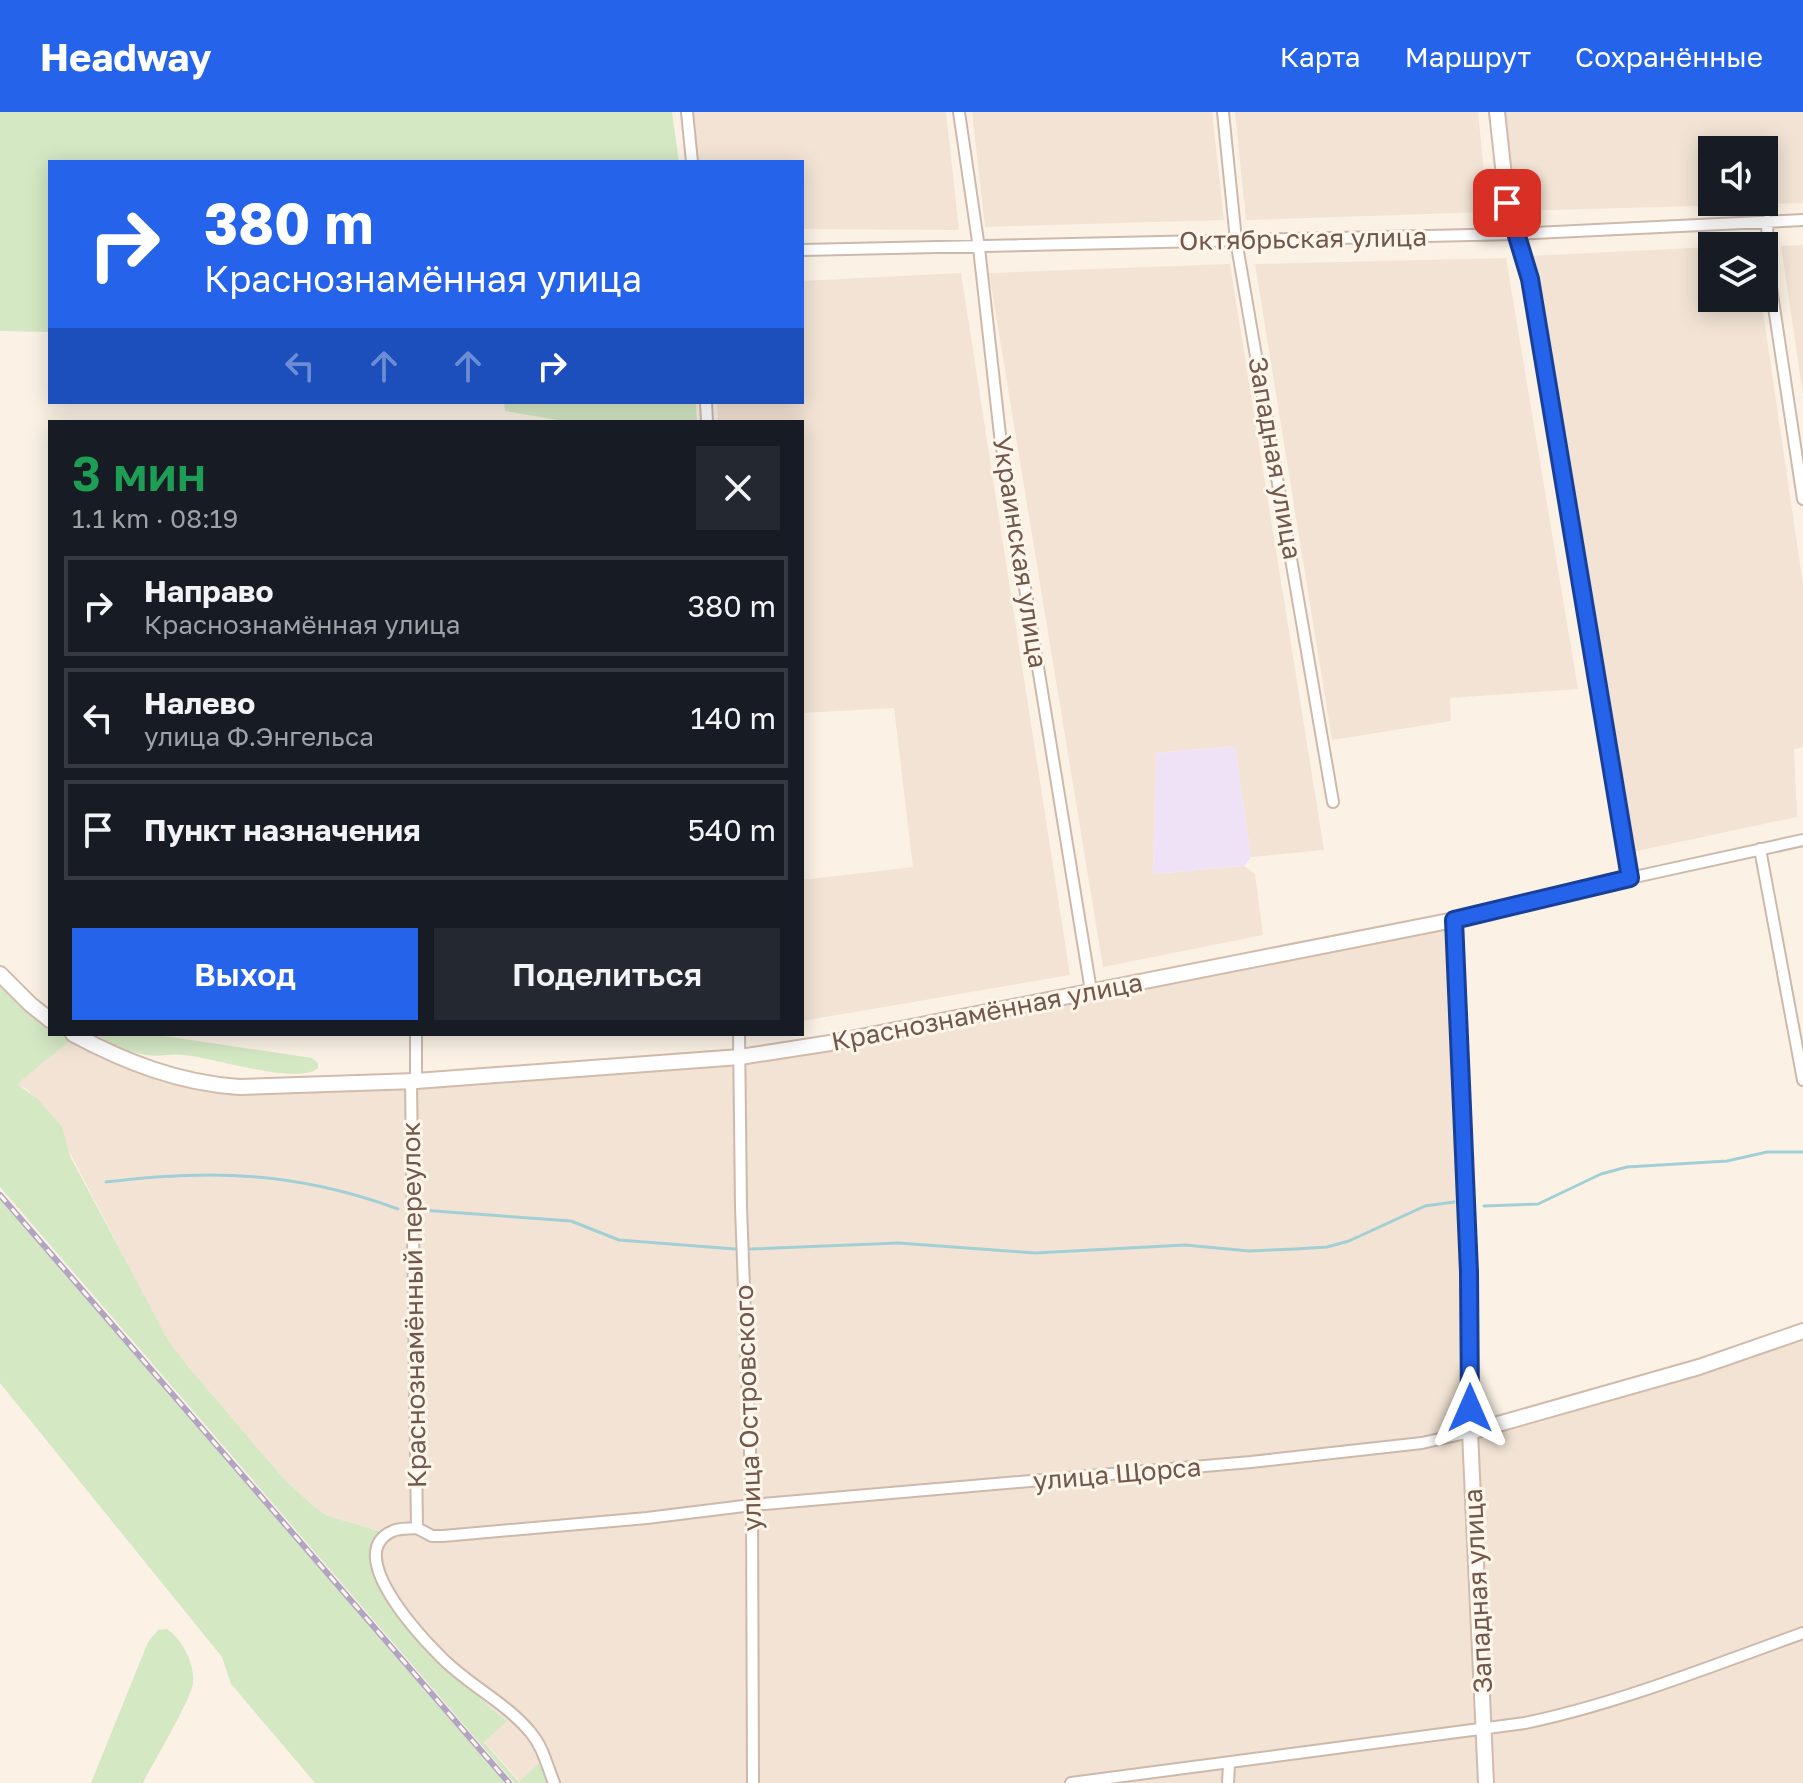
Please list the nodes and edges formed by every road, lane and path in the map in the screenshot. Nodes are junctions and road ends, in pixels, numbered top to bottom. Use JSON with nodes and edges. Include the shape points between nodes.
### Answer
{"nodes":[{"id":1,"x":687,"y":112,"type":"edge"},
{"id":2,"x":959,"y":112,"type":"edge"},
{"id":3,"x":1223,"y":112,"type":"edge"},
{"id":4,"x":1497,"y":112,"type":"edge"},
{"id":5,"x":692,"y":160,"type":"edge"},
{"id":6,"x":1803,"y":220,"type":"edge"},
{"id":7,"x":1767,"y":221,"type":"junction"},
{"id":8,"x":1516,"y":234,"type":"junction"},
{"id":9,"x":1236,"y":240,"type":"junction"},
{"id":10,"x":979,"y":248,"type":"junction"},
{"id":11,"x":804,"y":250,"type":"edge"},
{"id":12,"x":1803,"y":499,"type":"edge"},
{"id":13,"x":1333,"y":802,"type":"dead end"},
{"id":14,"x":1803,"y":840,"type":"edge"},
{"id":15,"x":1760,"y":849,"type":"junction"},
{"id":16,"x":1630,"y":878,"type":"junction"},
{"id":17,"x":1454,"y":920,"type":"junction"},
{"id":18,"x":0,"y":974,"type":"edge"},
{"id":19,"x":1091,"y":991,"type":"junction"},
{"id":20,"x":48,"y":1018,"type":"edge"},
{"id":21,"x":77,"y":1036,"type":"edge"},
{"id":22,"x":416,"y":1036,"type":"edge"},
{"id":23,"x":739,"y":1036,"type":"edge"},
{"id":24,"x":740,"y":1057,"type":"junction"},
{"id":25,"x":1803,"y":1080,"type":"edge"},
{"id":26,"x":414,"y":1082,"type":"junction"},
{"id":27,"x":1803,"y":1331,"type":"edge"},
{"id":28,"x":1470,"y":1432,"type":"junction"},
{"id":29,"x":752,"y":1505,"type":"junction"},
{"id":30,"x":417,"y":1528,"type":"junction"},
{"id":31,"x":1803,"y":1633,"type":"edge"},
{"id":32,"x":1484,"y":1730,"type":"junction"},
{"id":33,"x":1229,"y":1764,"type":"junction"},
{"id":34,"x":554,"y":1783,"type":"edge"},
{"id":35,"x":753,"y":1783,"type":"edge"},
{"id":36,"x":1071,"y":1783,"type":"edge"},
{"id":37,"x":1228,"y":1783,"type":"edge"},
{"id":38,"x":1486,"y":1783,"type":"edge"}],
"edges":[{"from":1,"to":5,"type":"street"},
{"from":2,"to":10,"type":"street","name":"Украинская улица"},
{"from":3,"to":9,"type":"street","name":"Западная улица"},
{"from":4,"to":8,"type":"main road","via":[[1507,203]]},
{"from":6,"to":7,"type":"street","name":"Октябрьская улица"},
{"from":7,"to":8,"type":"street","name":"Октябрьская улица"},
{"from":7,"to":12,"type":"street","via":[[1769,274]]},
{"from":8,"to":9,"type":"street","name":"Октябрьская улица"},
{"from":8,"to":16,"type":"main road","via":[[1532,295]]},
{"from":9,"to":10,"type":"street","name":"Октябрьская улица"},
{"from":9,"to":13,"type":"street","name":"Западная улица"},
{"from":10,"to":11,"type":"street","name":"Октябрьская улица"},
{"from":10,"to":19,"type":"street","name":"Украинская улица","via":[[1000,435]]},
{"from":14,"to":15,"type":"street","name":"Краснознамённая улица"},
{"from":15,"to":16,"type":"street","name":"Краснознамённая улица"},
{"from":15,"to":25,"type":"street"},
{"from":16,"to":17,"type":"main road","name":"Краснознамённая улица"},
{"from":17,"to":19,"type":"main road","name":"Краснознамённая улица"},
{"from":17,"to":28,"type":"main road","name":"Западная улица","via":[[1470,1302]]},
{"from":18,"to":20,"type":"main road"},
{"from":19,"to":24,"type":"main road","name":"Краснознамённая улица"},
{"from":21,"to":26,"type":"main road","name":"Краснознамённая улица","via":[[137,1065],[210,1084]]},
{"from":22,"to":26,"type":"street","name":"Краснознамённый переулок"},
{"from":23,"to":24,"type":"street","name":"улица Островского"},
{"from":24,"to":26,"type":"main road","name":"Краснознамённая улица"},
{"from":24,"to":29,"type":"street","name":"улица Островского"},
{"from":26,"to":30,"type":"street","name":"Краснознамённый переулок"},
{"from":27,"to":28,"type":"main road","name":"улица Щорса","via":[[1699,1367]]},
{"from":28,"to":29,"type":"street","name":"улица Щорса","via":[[1422,1443],[1251,1462]]},
{"from":28,"to":32,"type":"main road","name":"Западная улица"},
{"from":29,"to":30,"type":"street","name":"улица Щорса","via":[[443,1536]]},
{"from":29,"to":35,"type":"street","name":"улица Островского"},
{"from":30,"to":34,"type":"street","via":[[393,1531],[382,1539],[376,1563],[384,1586],[442,1658],[528,1729]]},
{"from":31,"to":32,"type":"street","via":[[1588,1708]]},
{"from":32,"to":33,"type":"street"},
{"from":32,"to":38,"type":"main road","name":"Западная улица"},
{"from":33,"to":36,"type":"street"},
{"from":33,"to":37,"type":"street"}]}
